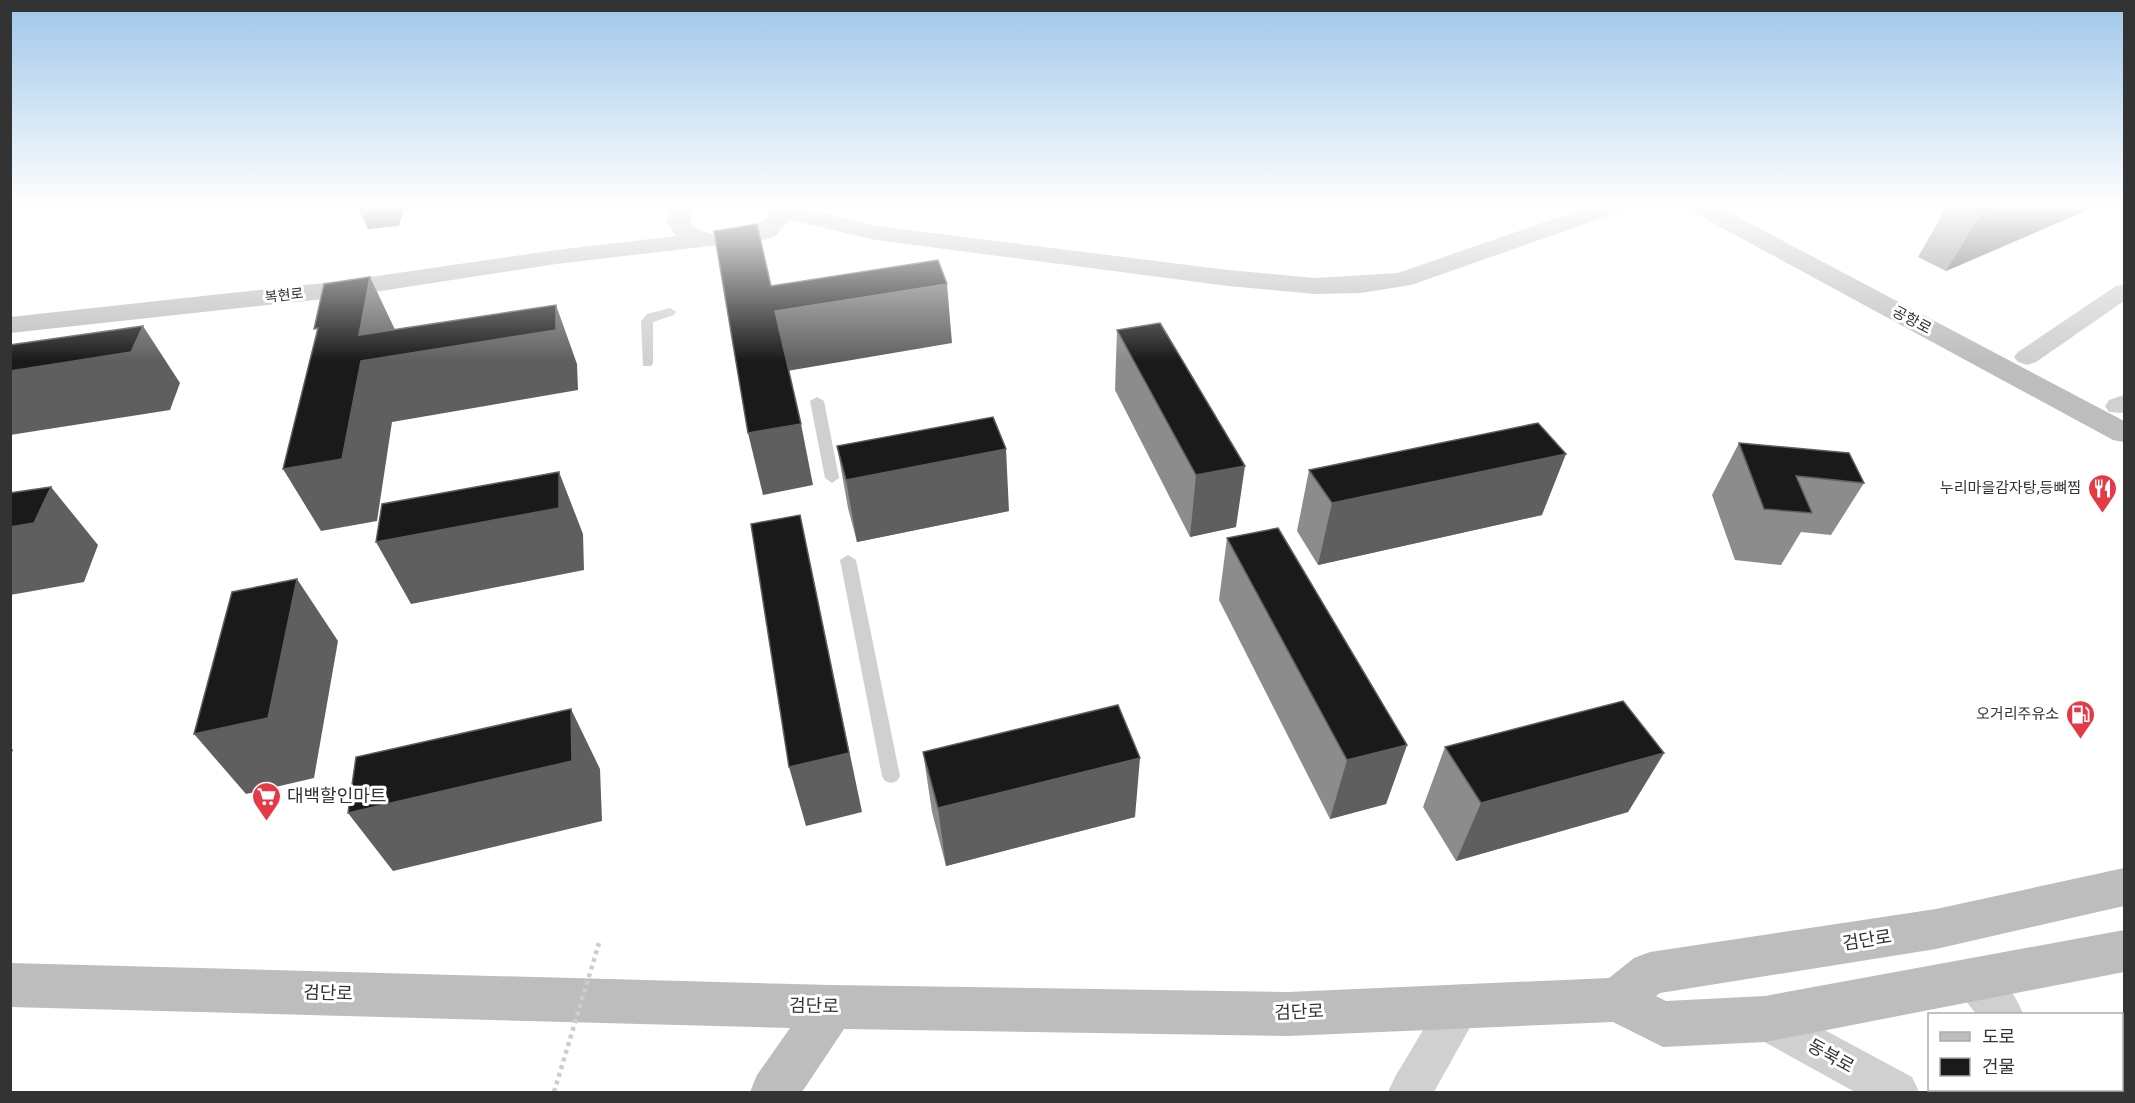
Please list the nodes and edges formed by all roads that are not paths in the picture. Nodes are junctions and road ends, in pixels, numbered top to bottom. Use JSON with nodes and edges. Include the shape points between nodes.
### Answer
{"nodes":[{"id":1,"x":553,"y":257,"type":"edge"},
{"id":2,"x":1067,"y":257,"type":"edge"},
{"id":3,"x":1467,"y":257,"type":"edge"},
{"id":4,"x":1804,"y":257,"type":"edge"},
{"id":5,"x":1838,"y":257,"type":"edge"},
{"id":6,"x":2124,"y":291,"type":"edge"},
{"id":7,"x":670,"y":312,"type":"dead end"},
{"id":8,"x":10,"y":325,"type":"edge"},
{"id":9,"x":2027,"y":357,"type":"junction"},
{"id":10,"x":647,"y":363,"type":"dead end"},
{"id":11,"x":817,"y":401,"type":"dead end"},
{"id":12,"x":2123,"y":413,"type":"edge"},
{"id":13,"x":832,"y":478,"type":"dead end"},
{"id":14,"x":848,"y":560,"type":"dead end"},
{"id":15,"x":891,"y":776,"type":"dead end"},
{"id":16,"x":2124,"y":887,"type":"edge"},
{"id":17,"x":2124,"y":951,"type":"edge"},
{"id":18,"x":1973,"y":978,"type":"junction"},
{"id":19,"x":10,"y":984,"type":"edge"},
{"id":20,"x":1617,"y":1000,"type":"junction"},
{"id":21,"x":1462,"y":1005,"type":"junction"},
{"id":22,"x":832,"y":1007,"type":"junction"},
{"id":23,"x":2001,"y":1013,"type":"edge"},
{"id":24,"x":1765,"y":1019,"type":"junction"},
{"id":25,"x":774,"y":1092,"type":"edge"},
{"id":26,"x":1410,"y":1092,"type":"edge"},
{"id":27,"x":1897,"y":1092,"type":"edge"}],
"edges":[{"from":1,"to":8,"type":"main road","name":"복현로","via":[[342,289]]},
{"from":2,"to":3,"type":"main road","via":[[1315,286],[1402,280]]},
{"from":4,"to":12,"type":"main road","name":"공항로"},
{"from":5,"to":9,"type":"main road","name":"공항로"},
{"from":6,"to":9,"type":"street"},
{"from":7,"to":10,"type":"lane","via":[[647,321]]},
{"from":9,"to":12,"type":"main road","name":"공항로"},
{"from":11,"to":13,"type":"lane"},
{"from":14,"to":15,"type":"lane"},
{"from":16,"to":20,"type":"main road","name":"검단로","via":[[1936,929],[1650,973]]},
{"from":17,"to":18,"type":"main road","name":"검단로"},
{"from":18,"to":23,"type":"street"},
{"from":18,"to":24,"type":"main road","name":"검단로"},
{"from":19,"to":22,"type":"main road","name":"검단로"},
{"from":20,"to":21,"type":"main road","name":"검단로"},
{"from":20,"to":24,"type":"main road","name":"검단로","via":[[1663,1024]]},
{"from":21,"to":22,"type":"main road","name":"검단로","via":[[1288,1014]]},
{"from":21,"to":26,"type":"street"},
{"from":22,"to":25,"type":"main road"},
{"from":24,"to":27,"type":"street","name":"동북로"}]}
